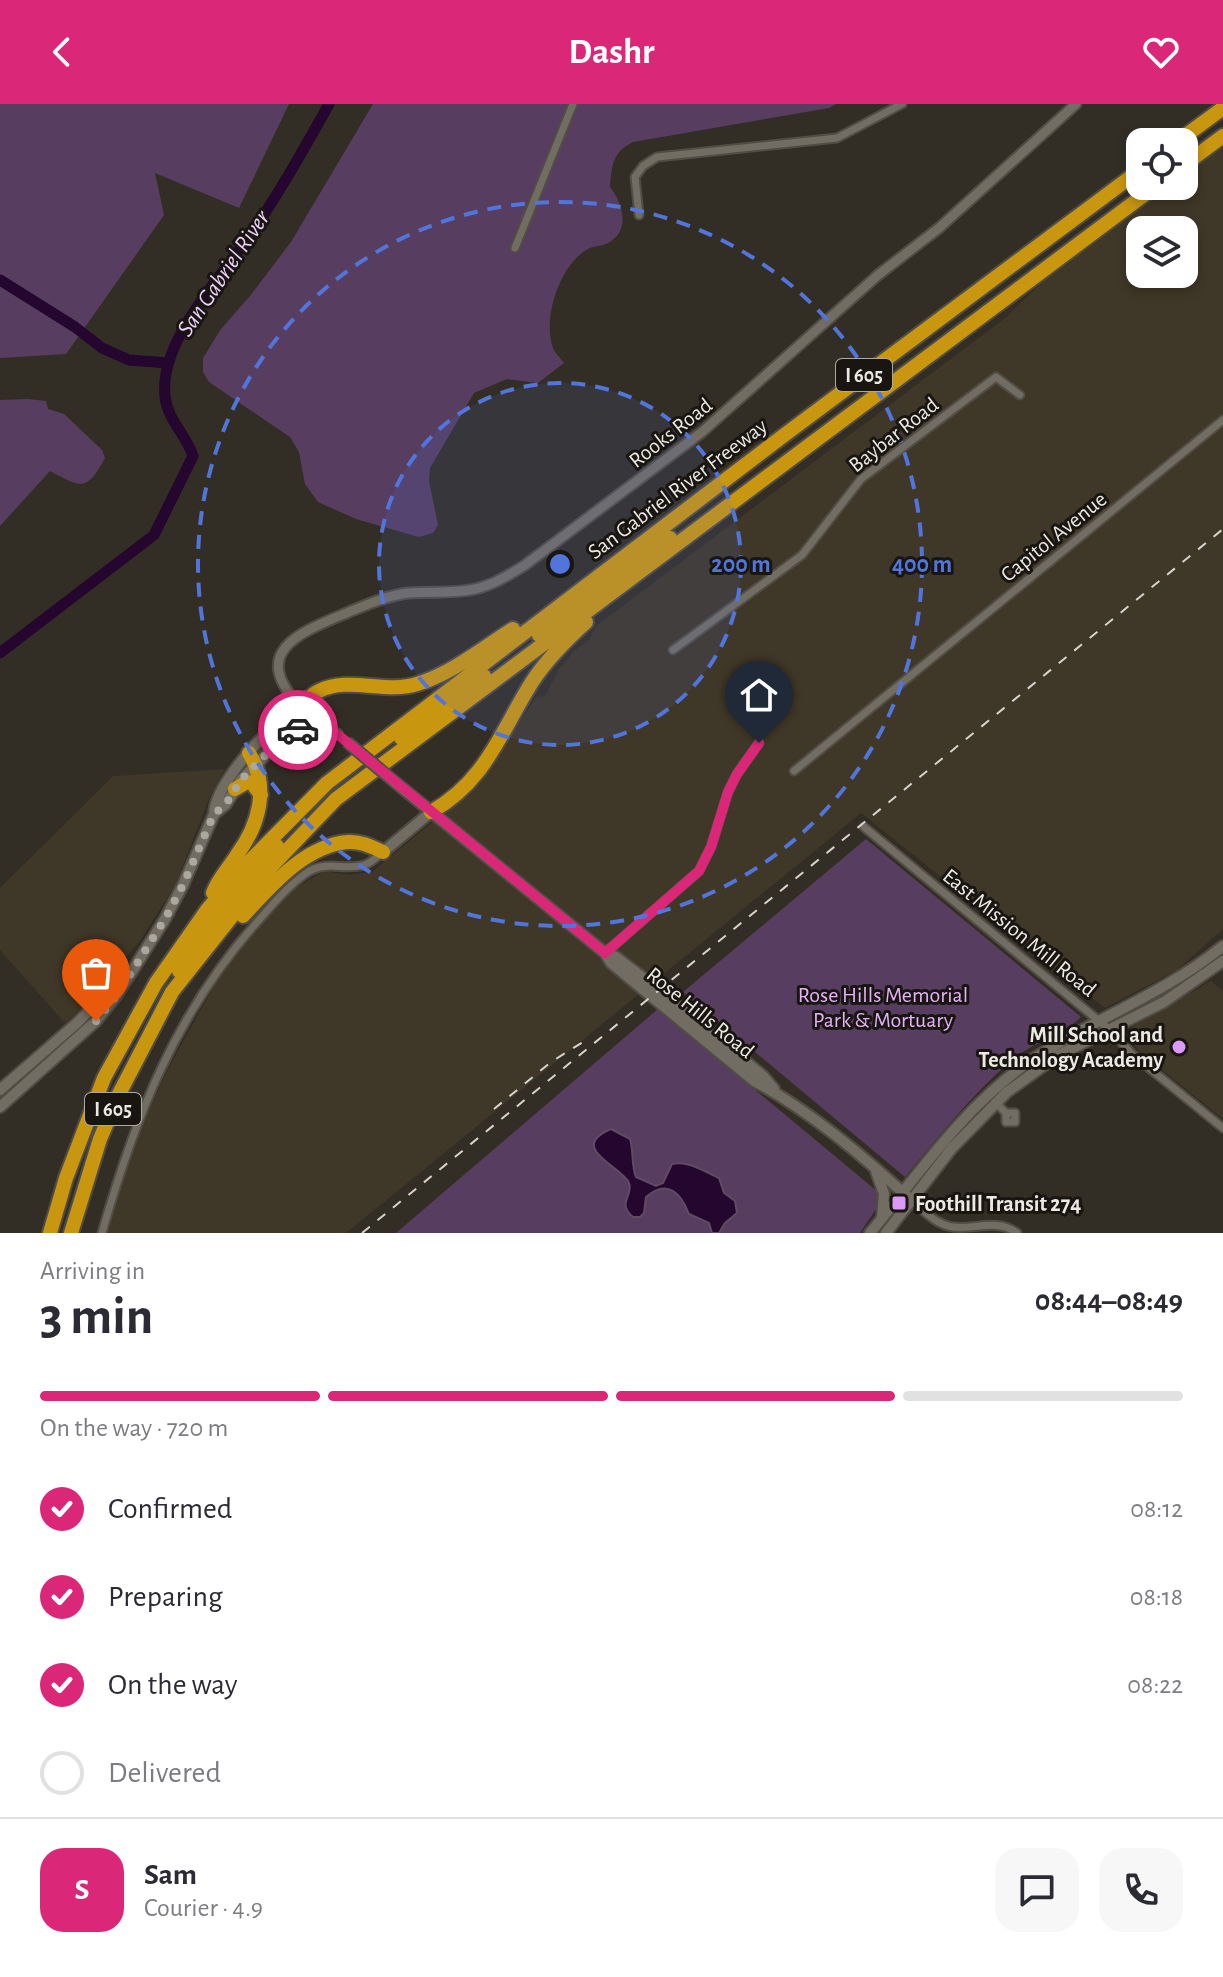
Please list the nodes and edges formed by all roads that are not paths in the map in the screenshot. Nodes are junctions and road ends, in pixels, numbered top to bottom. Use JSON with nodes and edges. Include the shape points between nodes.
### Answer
{"nodes":[{"id":1,"x":573,"y":104,"type":"edge"},
{"id":2,"x":902,"y":104,"type":"edge"},
{"id":3,"x":1076,"y":104,"type":"edge"},
{"id":4,"x":1223,"y":108,"type":"edge"},
{"id":5,"x":1223,"y":118,"type":"edge"},
{"id":6,"x":1196,"y":128,"type":"edge"},
{"id":7,"x":1223,"y":128,"type":"edge"},
{"id":8,"x":1223,"y":136,"type":"edge"},
{"id":9,"x":1198,"y":137,"type":"edge"},
{"id":10,"x":1198,"y":147,"type":"edge"},
{"id":11,"x":1198,"y":155,"type":"edge"},
{"id":12,"x":1126,"y":180,"type":"edge"},
{"id":13,"x":1126,"y":190,"type":"edge"},
{"id":14,"x":1126,"y":200,"type":"edge"},
{"id":15,"x":1137,"y":200,"type":"edge"},
{"id":16,"x":639,"y":215,"type":"dead end"},
{"id":17,"x":515,"y":248,"type":"dead end"},
{"id":18,"x":1020,"y":395,"type":"dead end"},
{"id":19,"x":1223,"y":420,"type":"edge"},
{"id":20,"x":658,"y":558,"type":"junction"},
{"id":21,"x":589,"y":583,"type":"junction"},
{"id":22,"x":504,"y":647,"type":"junction"},
{"id":23,"x":673,"y":650,"type":"dead end"},
{"id":24,"x":300,"y":706,"type":"junction"},
{"id":25,"x":337,"y":734,"type":"junction"},
{"id":26,"x":280,"y":740,"type":"junction"},
{"id":27,"x":759,"y":743,"type":"dead end"},
{"id":28,"x":252,"y":759,"type":"junction"},
{"id":29,"x":794,"y":771,"type":"dead end"},
{"id":30,"x":235,"y":789,"type":"junction"},
{"id":31,"x":261,"y":795,"type":"junction"},
{"id":32,"x":431,"y":812,"type":"junction"},
{"id":33,"x":214,"y":814,"type":"junction"},
{"id":34,"x":864,"y":827,"type":"dead end"},
{"id":35,"x":383,"y":852,"type":"junction"},
{"id":36,"x":248,"y":862,"type":"junction"},
{"id":37,"x":207,"y":910,"type":"junction"},
{"id":38,"x":1223,"y":946,"type":"edge"},
{"id":39,"x":605,"y":953,"type":"junction"},
{"id":40,"x":1223,"y":953,"type":"edge"},
{"id":41,"x":1223,"y":961,"type":"edge"},
{"id":42,"x":1211,"y":971,"type":"junction"},
{"id":43,"x":122,"y":984,"type":"junction"},
{"id":44,"x":172,"y":992,"type":"junction"},
{"id":45,"x":1106,"y":1026,"type":"junction"},
{"id":46,"x":0,"y":1090,"type":"edge"},
{"id":47,"x":998,"y":1105,"type":"junction"},
{"id":48,"x":0,"y":1107,"type":"edge"},
{"id":49,"x":1223,"y":1128,"type":"edge"},
{"id":50,"x":876,"y":1169,"type":"junction"},
{"id":51,"x":907,"y":1196,"type":"junction"},
{"id":52,"x":882,"y":1219,"type":"junction"},
{"id":53,"x":50,"y":1233,"type":"edge"},
{"id":54,"x":60,"y":1233,"type":"edge"},
{"id":55,"x":71,"y":1233,"type":"edge"},
{"id":56,"x":102,"y":1233,"type":"edge"},
{"id":57,"x":870,"y":1233,"type":"edge"},
{"id":58,"x":886,"y":1233,"type":"edge"},
{"id":59,"x":1017,"y":1233,"type":"edge"}],
"edges":[{"from":1,"to":17,"type":"street"},
{"from":2,"to":16,"type":"street","via":[[837,138],[657,157],[635,177]]},
{"from":3,"to":24,"type":"street","name":"Rooks Road","via":[[702,432],[525,565],[479,588],[387,597],[296,635],[279,667],[281,683]]},
{"from":4,"to":6,"type":"highway"},
{"from":5,"to":9,"type":"highway"},
{"from":7,"to":10,"type":"highway"},
{"from":8,"to":11,"type":"highway"},
{"from":12,"to":21,"type":"highway","name":"San Gabriel River Freeway","number":"I 605"},
{"from":13,"to":22,"type":"highway","via":[[521,644]]},
{"from":14,"to":54,"type":"highway","via":[[393,744],[293,830],[218,915],[150,1018],[105,1106]]},
{"from":15,"to":20,"type":"highway","name":"San Gabriel River Freeway","number":"I 605"},
{"from":18,"to":23,"type":"street","name":"Baybar Road","via":[[996,377],[861,479],[802,555]]},
{"from":19,"to":29,"type":"street","name":"Capitol Avenue"},
{"from":20,"to":32,"type":"highway","via":[[549,659],[483,769]]},
{"from":20,"to":44,"type":"highway","name":"San Gabriel River Freeway","number":"I 605","via":[[336,799],[271,867]]},
{"from":21,"to":22,"type":"highway","name":"San Gabriel River Freeway","number":"I 605"},
{"from":21,"to":24,"type":"highway","via":[[417,684],[330,688]]},
{"from":22,"to":36,"type":"highway","name":"San Gabriel River Freeway","number":"I 605","via":[[327,783]]},
{"from":24,"to":25,"type":"main road","name":"Rose Hills Road"},
{"from":24,"to":26,"type":"main road","via":[[283,726]]},
{"from":24,"to":28,"type":"main road","via":[[279,722]]},
{"from":25,"to":26,"type":"main road","via":[[309,728]]},
{"from":25,"to":32,"type":"main road","name":"Rose Hills Road","bridge":true},
{"from":26,"to":28,"type":"main road"},
{"from":27,"to":39,"type":"street","via":[[733,783],[699,871]]},
{"from":28,"to":30,"type":"main road"},
{"from":28,"to":31,"type":"highway"},
{"from":28,"to":33,"type":"main road","via":[[219,792]]},
{"from":30,"to":31,"type":"highway","via":[[252,783]]},
{"from":30,"to":33,"type":"main road"},
{"from":31,"to":37,"type":"highway","via":[[254,826],[216,884]]},
{"from":32,"to":35,"type":"main road"},
{"from":32,"to":39,"type":"main road","name":"Rose Hills Road"},
{"from":33,"to":43,"type":"main road","via":[[165,919]]},
{"from":34,"to":45,"type":"street","name":"East Mission Mill Road"},
{"from":35,"to":44,"type":"highway","via":[[347,841],[313,854],[278,880]]},
{"from":35,"to":56,"type":"street","via":[[365,865],[331,864],[308,871],[230,952],[177,1037],[140,1113]]},
{"from":36,"to":37,"type":"highway","name":"San Gabriel River Freeway","number":"I 605"},
{"from":36,"to":54,"type":"highway","via":[[245,876],[185,954],[133,1040],[89,1138]]},
{"from":37,"to":53,"type":"highway","name":"San Gabriel River Freeway","number":"I 605","via":[[156,983],[104,1078]]},
{"from":38,"to":45,"type":"main road"},
{"from":39,"to":50,"type":"main road","name":"Rose Hills Road","via":[[754,1081],[779,1094]]},
{"from":40,"to":42,"type":"main road","via":[[1210,964]]},
{"from":41,"to":42,"type":"main road"},
{"from":42,"to":45,"type":"main road","via":[[1164,1002]]},
{"from":43,"to":46,"type":"main road"},
{"from":43,"to":48,"type":"main road","via":[[96,1021]]},
{"from":44,"to":55,"type":"highway","name":"San Gabriel River Freeway","number":"I 605","via":[[100,1139]]},
{"from":45,"to":47,"type":"main road","via":[[1028,1074]]},
{"from":45,"to":49,"type":"street","name":"East Mission Mill Road","via":[[1133,1055]]},
{"from":47,"to":51,"type":"main road"},
{"from":47,"to":51,"type":"main road","via":[[950,1135]]},
{"from":50,"to":51,"type":"main road","name":"Rose Hills Road"},
{"from":50,"to":52,"type":"main road","via":[[884,1194]]},
{"from":51,"to":52,"type":"main road"},
{"from":51,"to":58,"type":"main road"},
{"from":51,"to":59,"type":"street","via":[[938,1223],[954,1228],[994,1224]]},
{"from":52,"to":57,"type":"main road"}]}
